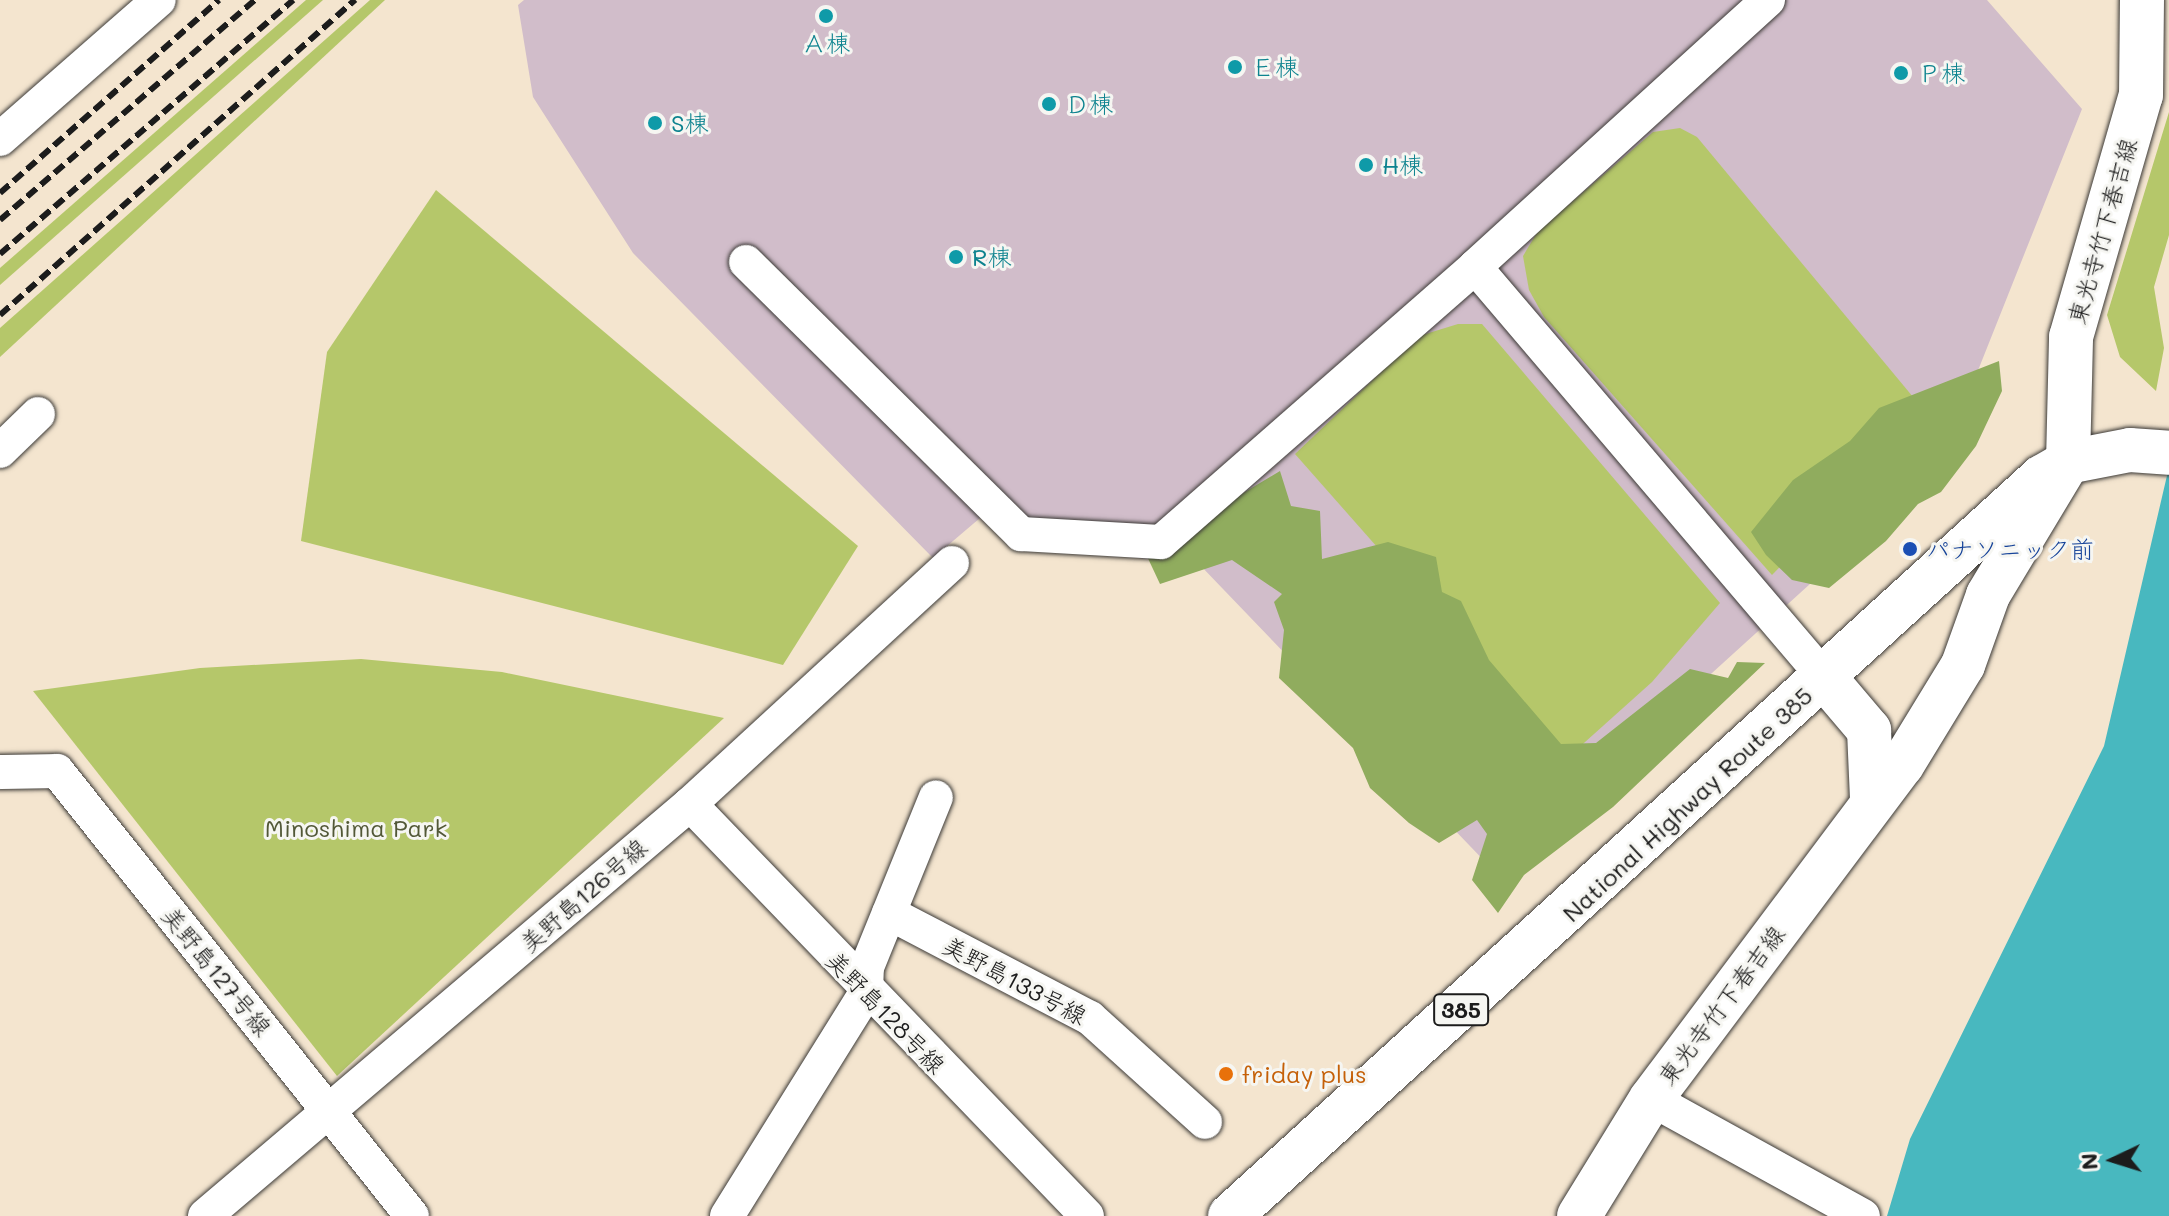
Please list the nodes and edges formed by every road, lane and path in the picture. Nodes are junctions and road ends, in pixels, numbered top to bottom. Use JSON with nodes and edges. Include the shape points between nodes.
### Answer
{"nodes":[{"id":1,"x":159,"y":0,"type":"edge"},
{"id":2,"x":1768,"y":0,"type":"edge"},
{"id":3,"x":2142,"y":0,"type":"edge"},
{"id":4,"x":0,"y":139,"type":"edge"},
{"id":5,"x":746,"y":262,"type":"dead end"},
{"id":6,"x":1475,"y":267,"type":"junction"},
{"id":7,"x":38,"y":414,"type":"dead end"},
{"id":8,"x":0,"y":451,"type":"edge"},
{"id":9,"x":2150,"y":451,"type":"edge"},
{"id":10,"x":2068,"y":462,"type":"junction"},
{"id":11,"x":952,"y":563,"type":"dead end"},
{"id":12,"x":1824,"y":677,"type":"junction"},
{"id":13,"x":0,"y":772,"type":"edge"},
{"id":14,"x":936,"y":797,"type":"dead end"},
{"id":15,"x":1872,"y":800,"type":"junction"},
{"id":16,"x":690,"y":804,"type":"junction"},
{"id":17,"x":889,"y":913,"type":"junction"},
{"id":18,"x":866,"y":993,"type":"junction"},
{"id":19,"x":1651,"y":1099,"type":"junction"},
{"id":20,"x":331,"y":1111,"type":"junction"},
{"id":21,"x":1205,"y":1122,"type":"dead end"},
{"id":22,"x":1850,"y":1209,"type":"edge"},
{"id":23,"x":205,"y":1216,"type":"edge"},
{"id":24,"x":412,"y":1216,"type":"edge"},
{"id":25,"x":727,"y":1216,"type":"edge"},
{"id":26,"x":1087,"y":1216,"type":"edge"},
{"id":27,"x":1230,"y":1216,"type":"edge"},
{"id":28,"x":1579,"y":1216,"type":"edge"}],
"edges":[{"from":1,"to":4,"type":"street"},
{"from":2,"to":6,"type":"street"},
{"from":3,"to":10,"type":"main road","name":"東光寺竹下春吉線","via":[[2141,95],[2071,337]]},
{"from":5,"to":6,"type":"street","via":[[1021,534],[1161,542]]},
{"from":6,"to":12,"type":"street"},
{"from":7,"to":8,"type":"street"},
{"from":9,"to":10,"type":"main road","name":"National Highway Route 385","number":"385"},
{"from":10,"to":12,"type":"main road","name":"National Highway Route 385","number":"385","via":[[2007,508]]},
{"from":10,"to":15,"type":"main road","name":"東光寺竹下春吉線","via":[[1988,595],[1963,665],[1902,765]]},
{"from":11,"to":16,"type":"street","name":"美野島126号線"},
{"from":12,"to":15,"type":"main road","via":[[1869,730]]},
{"from":12,"to":27,"type":"main road","name":"National Highway Route 385","number":"385","via":[[1692,803]]},
{"from":13,"to":20,"type":"street","name":"美野島127号線","via":[[57,771]]},
{"from":14,"to":17,"type":"street"},
{"from":15,"to":19,"type":"main road","name":"東光寺竹下春吉線"},
{"from":16,"to":18,"type":"street","name":"美野島128号線"},
{"from":16,"to":20,"type":"street","name":"美野島126号線"},
{"from":17,"to":18,"type":"street","via":[[867,967]]},
{"from":17,"to":21,"type":"street","name":"美野島133号線","via":[[1090,1018]]},
{"from":18,"to":25,"type":"street"},
{"from":18,"to":26,"type":"street","name":"美野島128号線"},
{"from":19,"to":22,"type":"street"},
{"from":19,"to":28,"type":"main road","name":"東光寺竹下春吉線"},
{"from":20,"to":23,"type":"street","name":"美野島126号線"},
{"from":20,"to":24,"type":"street","name":"美野島127号線"}]}
